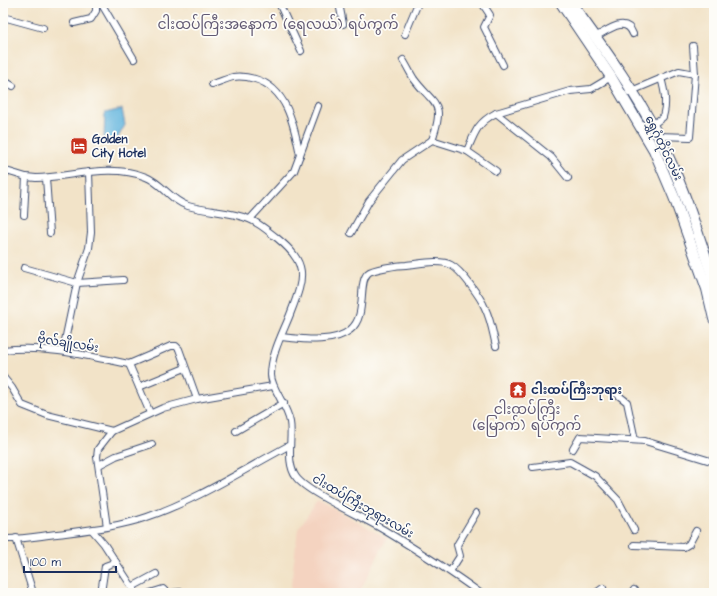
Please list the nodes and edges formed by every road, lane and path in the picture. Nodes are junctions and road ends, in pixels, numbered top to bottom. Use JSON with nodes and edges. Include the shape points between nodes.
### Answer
{"nodes":[{"id":1,"x":96,"y":3,"type":"edge"},
{"id":2,"x":101,"y":3,"type":"edge"},
{"id":3,"x":279,"y":3,"type":"edge"},
{"id":4,"x":339,"y":3,"type":"edge"},
{"id":5,"x":418,"y":3,"type":"edge"},
{"id":6,"x":482,"y":3,"type":"edge"},
{"id":7,"x":561,"y":3,"type":"edge"},
{"id":8,"x":571,"y":3,"type":"edge"},
{"id":9,"x":3,"y":17,"type":"edge"},
{"id":10,"x":74,"y":23,"type":"dead end"},
{"id":11,"x":343,"y":24,"type":"dead end"},
{"id":12,"x":43,"y":28,"type":"dead end"},
{"id":13,"x":405,"y":34,"type":"dead end"},
{"id":14,"x":633,"y":34,"type":"dead end"},
{"id":15,"x":595,"y":37,"type":"junction"},
{"id":16,"x":693,"y":46,"type":"dead end"},
{"id":17,"x":302,"y":51,"type":"dead end"},
{"id":18,"x":134,"y":60,"type":"dead end"},
{"id":19,"x":403,"y":60,"type":"dead end"},
{"id":20,"x":503,"y":65,"type":"dead end"},
{"id":21,"x":695,"y":74,"type":"junction"},
{"id":22,"x":611,"y":77,"type":"junction"},
{"id":23,"x":661,"y":78,"type":"junction"},
{"id":24,"x":3,"y":80,"type":"edge"},
{"id":25,"x":212,"y":84,"type":"dead end"},
{"id":26,"x":13,"y":86,"type":"dead end"},
{"id":27,"x":632,"y":90,"type":"junction"},
{"id":28,"x":622,"y":95,"type":"junction"},
{"id":29,"x":318,"y":106,"type":"dead end"},
{"id":30,"x":496,"y":114,"type":"junction"},
{"id":31,"x":652,"y":124,"type":"junction"},
{"id":32,"x":658,"y":136,"type":"junction"},
{"id":33,"x":432,"y":140,"type":"junction"},
{"id":34,"x":467,"y":151,"type":"junction"},
{"id":35,"x":300,"y":155,"type":"junction"},
{"id":36,"x":3,"y":170,"type":"edge"},
{"id":37,"x":496,"y":171,"type":"dead end"},
{"id":38,"x":89,"y":172,"type":"junction"},
{"id":39,"x":26,"y":178,"type":"junction"},
{"id":40,"x":46,"y":178,"type":"junction"},
{"id":41,"x":568,"y":178,"type":"dead end"},
{"id":42,"x":24,"y":215,"type":"dead end"},
{"id":43,"x":250,"y":219,"type":"junction"},
{"id":44,"x":50,"y":233,"type":"dead end"},
{"id":45,"x":351,"y":233,"type":"dead end"},
{"id":46,"x":24,"y":268,"type":"dead end"},
{"id":47,"x":123,"y":280,"type":"dead end"},
{"id":48,"x":714,"y":281,"type":"edge"},
{"id":49,"x":77,"y":283,"type":"junction"},
{"id":50,"x":714,"y":319,"type":"edge"},
{"id":51,"x":281,"y":337,"type":"junction"},
{"id":52,"x":496,"y":346,"type":"dead end"},
{"id":53,"x":3,"y":350,"type":"edge"},
{"id":54,"x":63,"y":350,"type":"junction"},
{"id":55,"x":129,"y":364,"type":"junction"},
{"id":56,"x":185,"y":368,"type":"junction"},
{"id":57,"x":3,"y":377,"type":"edge"},
{"id":58,"x":273,"y":386,"type":"junction"},
{"id":59,"x":139,"y":387,"type":"junction"},
{"id":60,"x":613,"y":391,"type":"dead end"},
{"id":61,"x":197,"y":398,"type":"junction"},
{"id":62,"x":284,"y":403,"type":"junction"},
{"id":63,"x":150,"y":413,"type":"junction"},
{"id":64,"x":112,"y":431,"type":"junction"},
{"id":65,"x":236,"y":431,"type":"dead end"},
{"id":66,"x":635,"y":440,"type":"junction"},
{"id":67,"x":152,"y":444,"type":"dead end"},
{"id":68,"x":290,"y":445,"type":"junction"},
{"id":69,"x":573,"y":449,"type":"dead end"},
{"id":70,"x":714,"y":462,"type":"edge"},
{"id":71,"x":99,"y":465,"type":"junction"},
{"id":72,"x":532,"y":467,"type":"dead end"},
{"id":73,"x":476,"y":513,"type":"dead end"},
{"id":74,"x":107,"y":527,"type":"junction"},
{"id":75,"x":92,"y":530,"type":"junction"},
{"id":76,"x":634,"y":530,"type":"dead end"},
{"id":77,"x":696,"y":531,"type":"dead end"},
{"id":78,"x":16,"y":538,"type":"junction"},
{"id":79,"x":3,"y":539,"type":"edge"},
{"id":80,"x":634,"y":545,"type":"dead end"},
{"id":81,"x":116,"y":562,"type":"junction"},
{"id":82,"x":451,"y":570,"type":"junction"},
{"id":83,"x":156,"y":574,"type":"dead end"},
{"id":84,"x":603,"y":588,"type":"dead end"},
{"id":85,"x":134,"y":590,"type":"edge"},
{"id":86,"x":180,"y":592,"type":"dead end"},
{"id":87,"x":34,"y":593,"type":"edge"},
{"id":88,"x":101,"y":593,"type":"edge"},
{"id":89,"x":150,"y":593,"type":"edge"},
{"id":90,"x":167,"y":593,"type":"edge"},
{"id":91,"x":172,"y":593,"type":"edge"},
{"id":92,"x":480,"y":593,"type":"edge"},
{"id":93,"x":596,"y":593,"type":"edge"}],
"edges":[{"from":1,"to":10,"type":"street","via":[[96,11],[91,19]]},
{"from":2,"to":18,"type":"street"},
{"from":3,"to":17,"type":"street"},
{"from":4,"to":11,"type":"street"},
{"from":5,"to":13,"type":"street"},
{"from":6,"to":20,"type":"street","via":[[490,15],[484,27]]},
{"from":7,"to":22,"type":"main road","name":"ရွှေဂုံတိုင်လမ်း"},
{"from":8,"to":15,"type":"main road","name":"ရွှေဂုံတိုင်လမ်း"},
{"from":9,"to":12,"type":"street"},
{"from":14,"to":15,"type":"street","via":[[629,26],[624,24]]},
{"from":15,"to":27,"type":"main road","name":"ရွှေဂုံတိုင်လမ်း"},
{"from":16,"to":21,"type":"street"},
{"from":19,"to":33,"type":"street","via":[[415,80],[432,97],[438,109],[438,123]]},
{"from":21,"to":23,"type":"street","via":[[679,70]]},
{"from":21,"to":32,"type":"street","via":[[690,137]]},
{"from":22,"to":28,"type":"main road","name":"ရွှေဂုံတိုင်လမ်း"},
{"from":22,"to":30,"type":"street","via":[[591,89],[570,91]]},
{"from":23,"to":27,"type":"street"},
{"from":23,"to":31,"type":"street","via":[[666,94],[665,111],[663,117]]},
{"from":24,"to":26,"type":"street"},
{"from":25,"to":35,"type":"street","via":[[234,77],[250,78],[265,82],[277,91],[294,128]]},
{"from":27,"to":28,"type":"street"},
{"from":27,"to":31,"type":"main road","name":"ရွှေဂုံတိုင်လမ်း"},
{"from":28,"to":50,"type":"main road","name":"ရွှေဂုံတိုင်လမ်း","via":[[654,150],[674,197],[707,289]]},
{"from":29,"to":35,"type":"street"},
{"from":30,"to":34,"type":"street","via":[[486,119],[475,130]]},
{"from":30,"to":41,"type":"street","via":[[551,157]]},
{"from":31,"to":32,"type":"main road","name":"ရွှေဂုံတိုင်လမ်း"},
{"from":32,"to":48,"type":"main road","name":"ရွှေဂုံတိုင်လမ်း","via":[[675,173]]},
{"from":33,"to":34,"type":"street"},
{"from":33,"to":45,"type":"street","via":[[402,160],[369,201]]},
{"from":34,"to":37,"type":"street"},
{"from":35,"to":43,"type":"street","via":[[294,171]]},
{"from":36,"to":39,"type":"street","name":"ငါးထပ်ကြီးဘုရားလမ်း"},
{"from":38,"to":40,"type":"street","name":"ငါးထပ်ကြီးဘုရားလမ်း"},
{"from":38,"to":43,"type":"street","name":"ငါးထပ်ကြီးဘုရားလမ်း","via":[[113,170],[138,174],[156,182],[186,206]]},
{"from":38,"to":49,"type":"street","via":[[91,232],[89,248]]},
{"from":39,"to":40,"type":"street","name":"ငါးထပ်ကြီးဘုရားလမ်း"},
{"from":39,"to":42,"type":"street"},
{"from":40,"to":44,"type":"street"},
{"from":43,"to":51,"type":"street","name":"ငါးထပ်ကြီးဘုရားလမ်း","via":[[286,245],[301,264],[300,285]]},
{"from":46,"to":49,"type":"street"},
{"from":47,"to":49,"type":"street"},
{"from":49,"to":54,"type":"street"},
{"from":51,"to":52,"type":"street","via":[[318,339],[350,330],[360,316],[365,278],[370,272],[401,265],[443,263],[452,265],[485,307]]},
{"from":51,"to":58,"type":"street","name":"ငါးထပ်ကြီးဘုရားလမ်း","via":[[273,357]]},
{"from":53,"to":54,"type":"street","name":"ဗိုလ်ချိုလမ်း"},
{"from":54,"to":55,"type":"street","name":"ဗိုလ်ချိုလမ်း"},
{"from":55,"to":56,"type":"street","via":[[176,346]]},
{"from":55,"to":59,"type":"street"},
{"from":56,"to":59,"type":"street"},
{"from":56,"to":61,"type":"street"},
{"from":57,"to":64,"type":"street","via":[[22,405],[47,415]]},
{"from":58,"to":61,"type":"street"},
{"from":58,"to":62,"type":"street","name":"ငါးထပ်ကြီးဘုရားလမ်း"},
{"from":59,"to":63,"type":"street"},
{"from":60,"to":66,"type":"street","via":[[628,402]]},
{"from":61,"to":63,"type":"street"},
{"from":62,"to":65,"type":"street"},
{"from":62,"to":68,"type":"street","name":"ငါးထပ်ကြီးဘုရားလမ်း","via":[[291,429]]},
{"from":63,"to":64,"type":"street"},
{"from":64,"to":71,"type":"street","via":[[98,449]]},
{"from":66,"to":69,"type":"street","via":[[580,437]]},
{"from":66,"to":70,"type":"street","via":[[651,442]]},
{"from":67,"to":71,"type":"street","via":[[116,456]]},
{"from":68,"to":74,"type":"street","via":[[178,504],[146,517]]},
{"from":68,"to":82,"type":"street","name":"ငါးထပ်ကြီးဘုရားလမ်း","via":[[293,470],[301,482]]},
{"from":71,"to":74,"type":"street"},
{"from":72,"to":76,"type":"street","via":[[570,462],[595,476],[618,500]]},
{"from":73,"to":82,"type":"street","via":[[457,545],[460,556]]},
{"from":74,"to":75,"type":"street"},
{"from":75,"to":78,"type":"street"},
{"from":75,"to":81,"type":"street"},
{"from":77,"to":80,"type":"street","via":[[689,544],[684,547]]},
{"from":78,"to":79,"type":"street"},
{"from":78,"to":87,"type":"street"},
{"from":81,"to":85,"type":"street"},
{"from":81,"to":88,"type":"street","via":[[105,566]]},
{"from":82,"to":92,"type":"street","name":"ငါးထပ်ကြီးဘုရားလမ်း"},
{"from":83,"to":85,"type":"street"},
{"from":84,"to":93,"type":"street"},
{"from":86,"to":91,"type":"street"},
{"from":89,"to":90,"type":"street","via":[[163,589]]}]}
